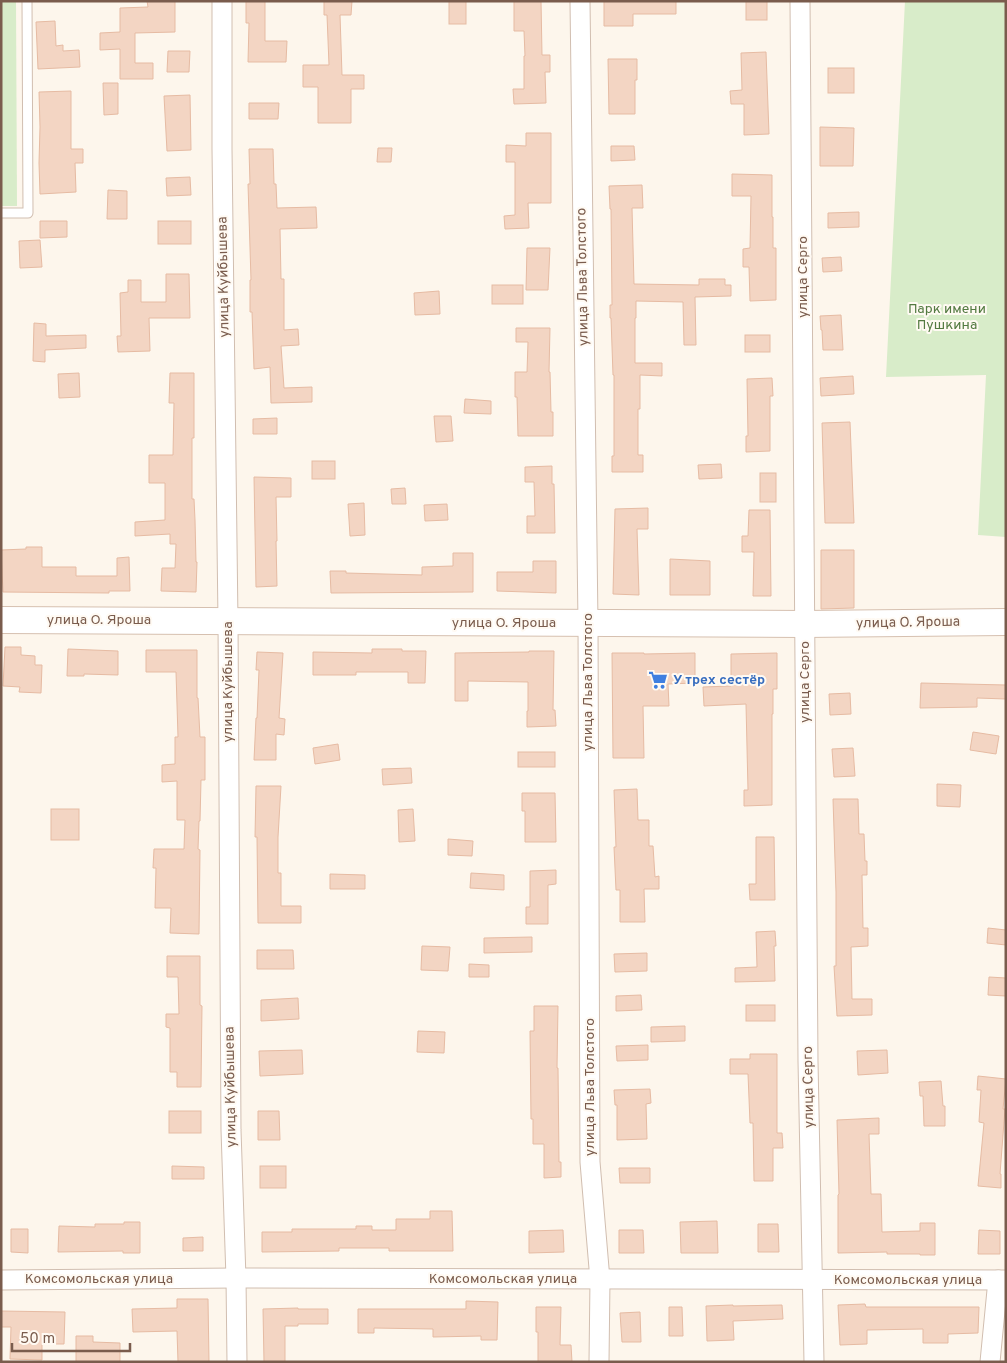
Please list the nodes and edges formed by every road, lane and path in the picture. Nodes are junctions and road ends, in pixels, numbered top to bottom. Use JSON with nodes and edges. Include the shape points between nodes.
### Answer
{"nodes":[{"id":1,"x":27,"y":1,"type":"edge"},
{"id":2,"x":222,"y":1,"type":"edge"},
{"id":3,"x":580,"y":1,"type":"edge"},
{"id":4,"x":800,"y":1,"type":"edge"},
{"id":5,"x":1,"y":213,"type":"edge"},
{"id":6,"x":1,"y":620,"type":"edge"},
{"id":7,"x":228,"y":621,"type":"junction"},
{"id":8,"x":1006,"y":622,"type":"edge"},
{"id":9,"x":588,"y":623,"type":"junction"},
{"id":10,"x":804,"y":624,"type":"junction"},
{"id":11,"x":236,"y":1278,"type":"junction"},
{"id":12,"x":1,"y":1280,"type":"edge"},
{"id":13,"x":600,"y":1280,"type":"junction"},
{"id":14,"x":812,"y":1280,"type":"junction"},
{"id":15,"x":1002,"y":1280,"type":"edge"},
{"id":16,"x":237,"y":1362,"type":"edge"},
{"id":17,"x":599,"y":1362,"type":"edge"},
{"id":18,"x":814,"y":1362,"type":"edge"},
{"id":19,"x":990,"y":1362,"type":"edge"}],
"edges":[{"from":1,"to":5,"type":"lane","via":[[28,213]]},
{"from":2,"to":7,"type":"street","name":"улица Куйбышева"},
{"from":3,"to":9,"type":"street","name":"улица Льва Толстого"},
{"from":4,"to":10,"type":"street","name":"улица Серго"},
{"from":6,"to":7,"type":"main road","name":"улица О. Яроша"},
{"from":7,"to":9,"type":"main road","name":"улица О. Яроша"},
{"from":7,"to":11,"type":"street","name":"улица Куйбышева","via":[[230,1130]]},
{"from":8,"to":10,"type":"main road","name":"улица О. Яроша"},
{"from":9,"to":10,"type":"main road","name":"улица О. Яроша"},
{"from":9,"to":13,"type":"street","name":"улица Льва Толстого","via":[[590,1162]]},
{"from":10,"to":14,"type":"street","name":"улица Серго"},
{"from":11,"to":12,"type":"street","name":"Комсомольская улица"},
{"from":11,"to":13,"type":"street","name":"Комсомольская улица"},
{"from":11,"to":16,"type":"street","name":"улица Куйбышева"},
{"from":13,"to":14,"type":"street","name":"Комсомольская улица"},
{"from":13,"to":17,"type":"street","name":"улица Льва Толстого"},
{"from":14,"to":15,"type":"street","name":"Комсомольская улица"},
{"from":14,"to":18,"type":"street","name":"улица Серго"},
{"from":15,"to":19,"type":"street"}]}
